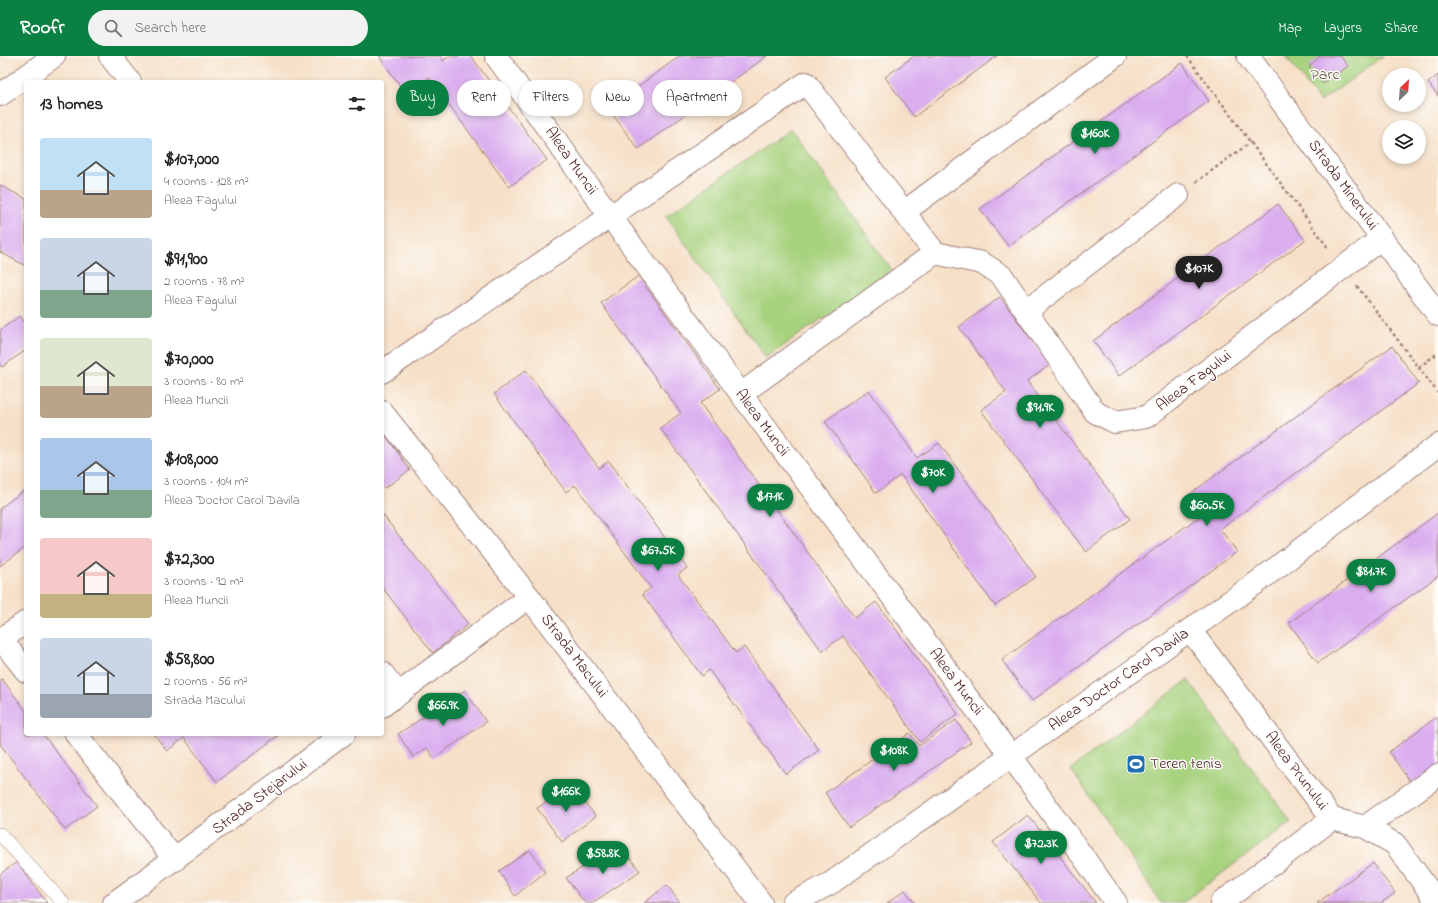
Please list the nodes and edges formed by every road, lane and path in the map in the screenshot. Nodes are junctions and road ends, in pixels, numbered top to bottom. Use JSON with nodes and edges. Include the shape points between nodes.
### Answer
{"nodes":[{"id":1,"x":54,"y":56,"type":"edge"},
{"id":2,"x":110,"y":56,"type":"edge"},
{"id":3,"x":496,"y":56,"type":"edge"},
{"id":4,"x":1115,"y":56,"type":"edge"},
{"id":5,"x":1187,"y":56,"type":"edge"},
{"id":6,"x":1248,"y":56,"type":"edge"},
{"id":7,"x":128,"y":80,"type":"edge"},
{"id":8,"x":0,"y":95,"type":"edge"},
{"id":9,"x":1251,"y":142,"type":"junction"},
{"id":10,"x":1178,"y":195,"type":"joint"},
{"id":11,"x":904,"y":212,"type":"junction"},
{"id":12,"x":610,"y":216,"type":"junction"},
{"id":13,"x":1382,"y":238,"type":"junction"},
{"id":14,"x":935,"y":253,"type":"junction"},
{"id":15,"x":1343,"y":268,"type":"junction"},
{"id":16,"x":1026,"y":311,"type":"junction"},
{"id":17,"x":1438,"y":315,"type":"edge"},
{"id":18,"x":1438,"y":353,"type":"edge"},
{"id":19,"x":1418,"y":367,"type":"junction"},
{"id":20,"x":384,"y":371,"type":"edge"},
{"id":21,"x":1438,"y":393,"type":"edge"},
{"id":22,"x":741,"y":394,"type":"junction"},
{"id":23,"x":384,"y":415,"type":"edge"},
{"id":24,"x":1438,"y":445,"type":"edge"},
{"id":25,"x":529,"y":597,"type":"junction"},
{"id":26,"x":24,"y":623,"type":"edge"},
{"id":27,"x":1190,"y":630,"type":"junction"},
{"id":28,"x":1,"y":639,"type":"edge"},
{"id":29,"x":24,"y":668,"type":"edge"},
{"id":30,"x":384,"y":680,"type":"edge"},
{"id":31,"x":390,"y":700,"type":"edge"},
{"id":32,"x":78,"y":736,"type":"edge"},
{"id":33,"x":341,"y":736,"type":"edge"},
{"id":34,"x":1011,"y":756,"type":"junction"},
{"id":35,"x":1438,"y":775,"type":"edge"},
{"id":36,"x":1332,"y":819,"type":"junction"},
{"id":37,"x":1365,"y":827,"type":"junction"},
{"id":38,"x":0,"y":834,"type":"edge"},
{"id":39,"x":175,"y":860,"type":"junction"},
{"id":40,"x":64,"y":903,"type":"edge"},
{"id":41,"x":114,"y":903,"type":"edge"},
{"id":42,"x":761,"y":903,"type":"edge"},
{"id":43,"x":793,"y":903,"type":"edge"},
{"id":44,"x":1116,"y":903,"type":"edge"},
{"id":45,"x":1221,"y":903,"type":"edge"},
{"id":46,"x":1438,"y":903,"type":"edge"}],
"edges":[{"from":1,"to":8,"type":"street"},
{"from":2,"to":7,"type":"street"},
{"from":3,"to":12,"type":"street","name":"Aleea Muncii"},
{"from":4,"to":11,"type":"street"},
{"from":5,"to":9,"type":"path"},
{"from":6,"to":13,"type":"street","name":"Strada Minerului"},
{"from":9,"to":10,"type":"path"},
{"from":9,"to":15,"type":"path"},
{"from":10,"to":16,"type":"street"},
{"from":11,"to":12,"type":"street","via":[[806,83]]},
{"from":11,"to":14,"type":"street"},
{"from":12,"to":20,"type":"street"},
{"from":12,"to":22,"type":"street","name":"Aleea Muncii"},
{"from":13,"to":15,"type":"street","name":"Aleea Fagului"},
{"from":13,"to":17,"type":"street","name":"Strada Minerului"},
{"from":14,"to":16,"type":"street","name":"Aleea Fagului","via":[[982,263],[1002,276]]},
{"from":14,"to":22,"type":"street"},
{"from":15,"to":16,"type":"street","name":"Aleea Fagului","via":[[1146,417],[1130,421],[1115,422],[1095,412]]},
{"from":15,"to":19,"type":"path"},
{"from":18,"to":19,"type":"path"},
{"from":19,"to":21,"type":"path"},
{"from":22,"to":34,"type":"street","name":"Aleea Muncii"},
{"from":23,"to":25,"type":"street","name":"Strada Macului"},
{"from":24,"to":27,"type":"street","name":"Aleea Doctor Carol Davila"},
{"from":25,"to":31,"type":"street"},
{"from":25,"to":42,"type":"street","name":"Strada Macului"},
{"from":26,"to":28,"type":"street"},
{"from":27,"to":34,"type":"street","name":"Aleea Doctor Carol Davila"},
{"from":27,"to":36,"type":"street","name":"Aleea Prunului"},
{"from":28,"to":29,"type":"street"},
{"from":30,"to":31,"type":"street"},
{"from":32,"to":39,"type":"street"},
{"from":33,"to":39,"type":"street","name":"Strada Stejarului"},
{"from":34,"to":43,"type":"street","name":"Aleea Doctor Carol Davila","via":[[831,883]]},
{"from":34,"to":44,"type":"street","name":"Aleea Muncii"},
{"from":35,"to":37,"type":"street"},
{"from":36,"to":37,"type":"street","name":"Aleea Prunului"},
{"from":36,"to":45,"type":"street"},
{"from":37,"to":46,"type":"street","name":"Aleea Prunului","via":[[1395,844]]},
{"from":38,"to":40,"type":"lane"},
{"from":39,"to":41,"type":"street","name":"Strada Stejarului"}]}
